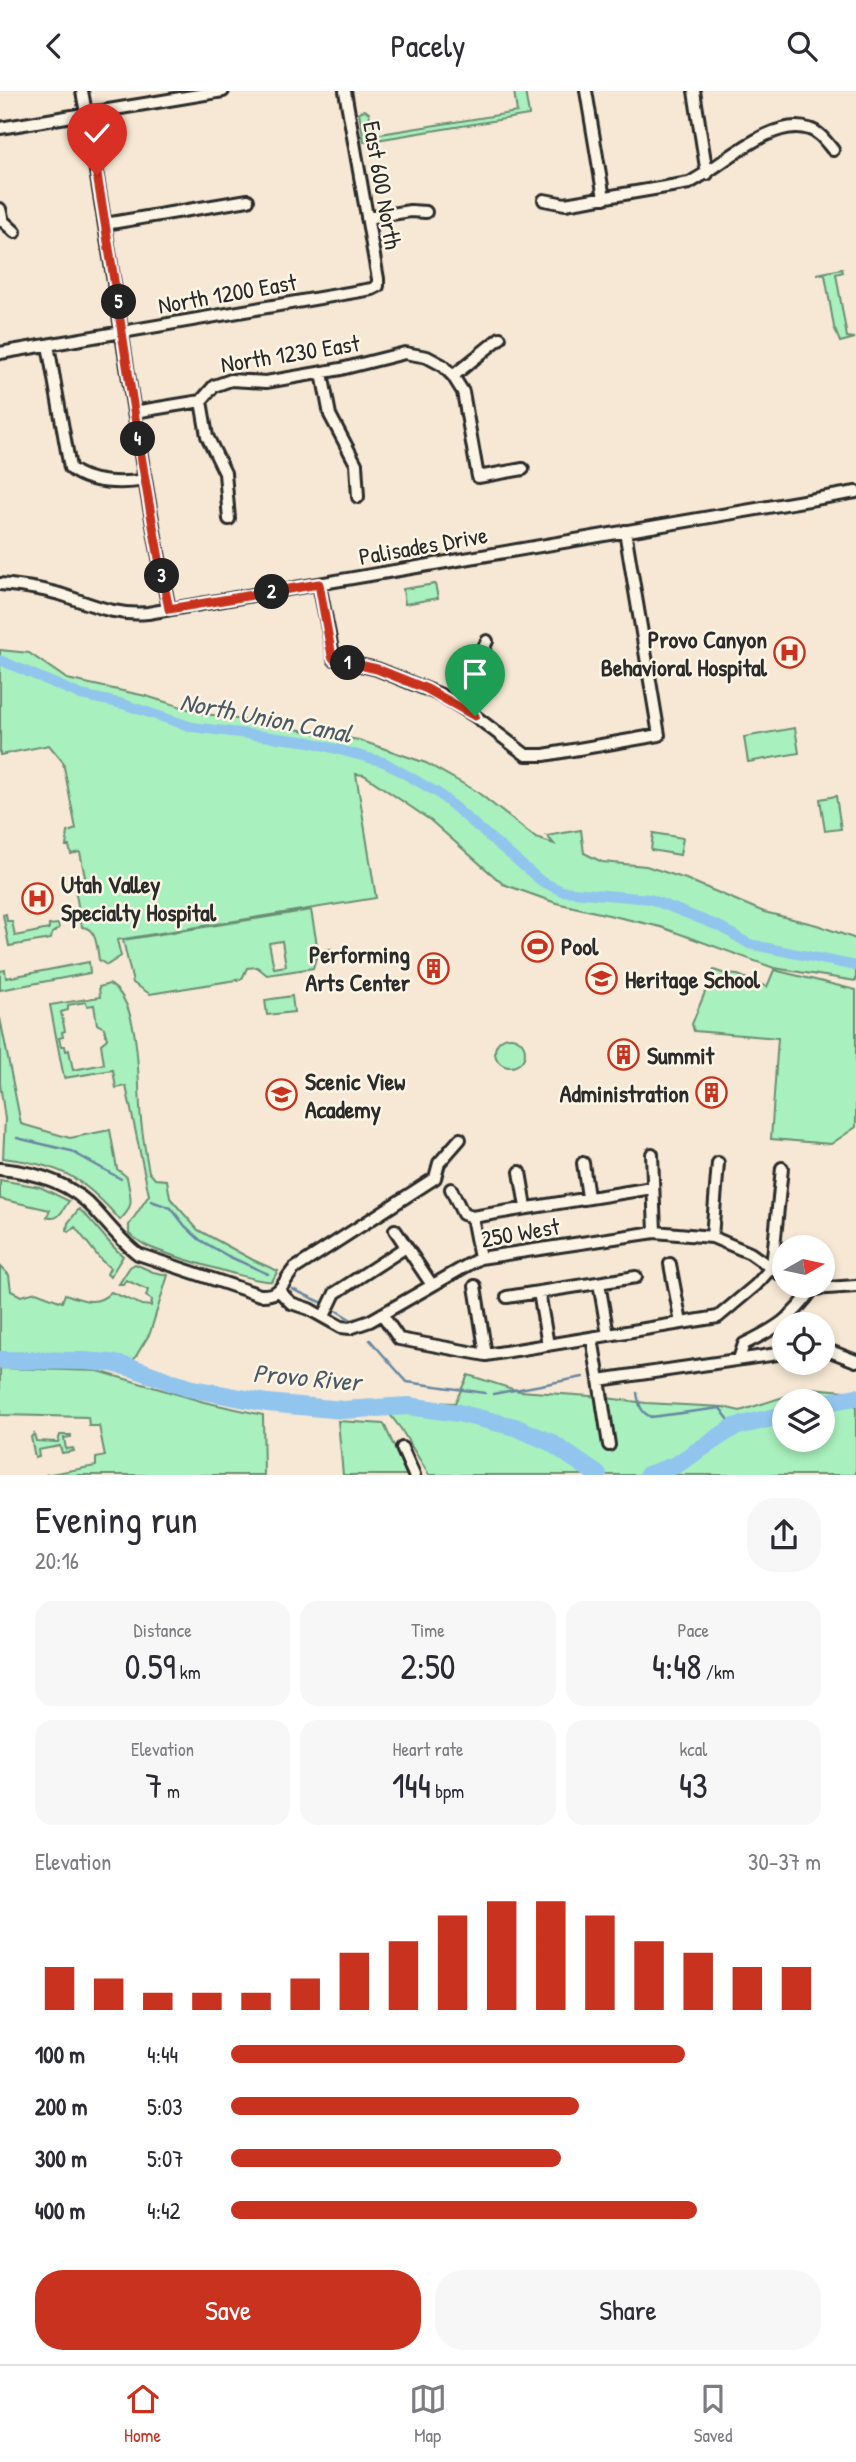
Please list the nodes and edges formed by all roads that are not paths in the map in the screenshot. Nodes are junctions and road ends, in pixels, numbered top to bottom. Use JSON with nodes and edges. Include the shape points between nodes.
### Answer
{"nodes":[{"id":1,"x":82,"y":91,"type":"edge"},
{"id":2,"x":223,"y":91,"type":"edge"},
{"id":3,"x":345,"y":91,"type":"edge"},
{"id":4,"x":586,"y":91,"type":"edge"},
{"id":5,"x":694,"y":91,"type":"edge"},
{"id":6,"x":86,"y":114,"type":"junction"},
{"id":7,"x":0,"y":128,"type":"edge"},
{"id":8,"x":833,"y":150,"type":"dead end"},
{"id":9,"x":707,"y":174,"type":"junction"},
{"id":10,"x":604,"y":198,"type":"junction"},
{"id":11,"x":248,"y":200,"type":"dead end"},
{"id":12,"x":544,"y":201,"type":"dead end"},
{"id":13,"x":0,"y":209,"type":"edge"},
{"id":14,"x":426,"y":212,"type":"dead end"},
{"id":15,"x":367,"y":218,"type":"junction"},
{"id":16,"x":105,"y":224,"type":"junction"},
{"id":17,"x":15,"y":232,"type":"dead end"},
{"id":18,"x":377,"y":286,"type":"joint"},
{"id":19,"x":122,"y":332,"type":"junction"},
{"id":20,"x":500,"y":338,"type":"dead end"},
{"id":21,"x":48,"y":345,"type":"junction"},
{"id":22,"x":0,"y":353,"type":"edge"},
{"id":23,"x":322,"y":373,"type":"junction"},
{"id":24,"x":453,"y":376,"type":"junction"},
{"id":25,"x":201,"y":401,"type":"junction"},
{"id":26,"x":134,"y":412,"type":"junction"},
{"id":27,"x":523,"y":469,"type":"dead end"},
{"id":28,"x":145,"y":480,"type":"junction"},
{"id":29,"x":856,"y":492,"type":"edge"},
{"id":30,"x":358,"y":497,"type":"dead end"},
{"id":31,"x":229,"y":519,"type":"dead end"},
{"id":32,"x":625,"y":531,"type":"junction"},
{"id":33,"x":0,"y":584,"type":"edge"},
{"id":34,"x":319,"y":584,"type":"junction"},
{"id":35,"x":169,"y":609,"type":"junction"},
{"id":36,"x":487,"y":641,"type":"dead end"},
{"id":37,"x":456,"y":704,"type":"junction"},
{"id":38,"x":460,"y":1139,"type":"dead end"},
{"id":39,"x":652,"y":1154,"type":"dead end"},
{"id":40,"x":583,"y":1163,"type":"dead end"},
{"id":41,"x":718,"y":1163,"type":"dead end"},
{"id":42,"x":782,"y":1168,"type":"dead end"},
{"id":43,"x":0,"y":1169,"type":"edge"},
{"id":44,"x":520,"y":1172,"type":"dead end"},
{"id":45,"x":652,"y":1188,"type":"junction"},
{"id":46,"x":451,"y":1189,"type":"dead end"},
{"id":47,"x":588,"y":1197,"type":"junction"},
{"id":48,"x":526,"y":1207,"type":"junction"},
{"id":49,"x":472,"y":1217,"type":"junction"},
{"id":50,"x":395,"y":1230,"type":"dead end"},
{"id":51,"x":655,"y":1232,"type":"junction"},
{"id":52,"x":775,"y":1235,"type":"edge"},
{"id":53,"x":712,"y":1237,"type":"junction"},
{"id":54,"x":407,"y":1247,"type":"junction"},
{"id":55,"x":480,"y":1258,"type":"junction"},
{"id":56,"x":670,"y":1264,"type":"dead end"},
{"id":57,"x":772,"y":1268,"type":"joint"},
{"id":58,"x":636,"y":1277,"type":"dead end"},
{"id":59,"x":599,"y":1283,"type":"junction"},
{"id":60,"x":432,"y":1285,"type":"junction"},
{"id":61,"x":475,"y":1286,"type":"dead end"},
{"id":62,"x":856,"y":1286,"type":"edge"},
{"id":63,"x":835,"y":1289,"type":"edge"},
{"id":64,"x":539,"y":1292,"type":"junction"},
{"id":65,"x":275,"y":1293,"type":"junction"},
{"id":66,"x":507,"y":1297,"type":"dead end"},
{"id":67,"x":803,"y":1299,"type":"edge"},
{"id":68,"x":382,"y":1314,"type":"junction"},
{"id":69,"x":324,"y":1316,"type":"junction"},
{"id":70,"x":681,"y":1323,"type":"junction"},
{"id":71,"x":608,"y":1335,"type":"junction"},
{"id":72,"x":592,"y":1338,"type":"junction"},
{"id":73,"x":548,"y":1345,"type":"junction"},
{"id":74,"x":835,"y":1353,"type":"edge"},
{"id":75,"x":486,"y":1355,"type":"junction"},
{"id":76,"x":772,"y":1355,"type":"edge"},
{"id":77,"x":739,"y":1359,"type":"junction"},
{"id":78,"x":856,"y":1361,"type":"edge"},
{"id":79,"x":598,"y":1380,"type":"junction"},
{"id":80,"x":610,"y":1445,"type":"dead end"},
{"id":81,"x":402,"y":1448,"type":"dead end"},
{"id":82,"x":414,"y":1475,"type":"edge"}],
"edges":[{"from":1,"to":6,"type":"street"},
{"from":2,"to":6,"type":"street"},
{"from":3,"to":15,"type":"street","name":"East 600 North"},
{"from":4,"to":10,"type":"street"},
{"from":5,"to":9,"type":"street"},
{"from":6,"to":7,"type":"street"},
{"from":6,"to":16,"type":"street"},
{"from":8,"to":9,"type":"street","via":[[813,130],[788,129],[754,140]]},
{"from":9,"to":10,"type":"street","via":[[677,187]]},
{"from":10,"to":12,"type":"street","via":[[565,204]]},
{"from":11,"to":16,"type":"street"},
{"from":13,"to":17,"type":"street"},
{"from":14,"to":15,"type":"street"},
{"from":15,"to":18,"type":"street","name":"East 600 North"},
{"from":16,"to":19,"type":"street"},
{"from":18,"to":19,"type":"street","name":"North 1200 East"},
{"from":19,"to":21,"type":"street","name":"North 1200 East"},
{"from":19,"to":26,"type":"street"},
{"from":20,"to":24,"type":"street"},
{"from":21,"to":22,"type":"street","name":"North 1200 East"},
{"from":21,"to":28,"type":"street","via":[[70,468],[119,484]]},
{"from":23,"to":24,"type":"street","name":"North 1230 East","via":[[406,353],[436,361]]},
{"from":23,"to":25,"type":"street","name":"North 1230 East","via":[[266,382],[231,380],[214,386]]},
{"from":23,"to":30,"type":"street","via":[[330,415],[356,464]]},
{"from":24,"to":27,"type":"street","via":[[463,392],[478,477]]},
{"from":25,"to":26,"type":"street","name":"North 1230 East"},
{"from":25,"to":31,"type":"street","via":[[207,436],[225,473]]},
{"from":26,"to":28,"type":"street"},
{"from":28,"to":35,"type":"street"},
{"from":29,"to":32,"type":"street","name":"Palisades Drive"},
{"from":32,"to":34,"type":"street","name":"Palisades Drive"},
{"from":32,"to":37,"type":"street","via":[[659,735],[526,755]]},
{"from":33,"to":35,"type":"street","name":"Palisades Drive","via":[[32,587],[117,613]]},
{"from":34,"to":35,"type":"street","name":"Palisades Drive"},
{"from":34,"to":37,"type":"street","via":[[332,656],[377,669]]},
{"from":36,"to":37,"type":"street"},
{"from":38,"to":65,"type":"street","via":[[439,1163],[435,1178],[294,1269]]},
{"from":39,"to":45,"type":"street"},
{"from":40,"to":47,"type":"street"},
{"from":41,"to":53,"type":"street"},
{"from":42,"to":52,"type":"street"},
{"from":43,"to":65,"type":"street","via":[[40,1176],[76,1193],[138,1254],[260,1295]]},
{"from":44,"to":48,"type":"street"},
{"from":45,"to":47,"type":"street"},
{"from":45,"to":51,"type":"street"},
{"from":46,"to":49,"type":"street","via":[[463,1214]]},
{"from":47,"to":48,"type":"street"},
{"from":48,"to":49,"type":"street"},
{"from":49,"to":55,"type":"street"},
{"from":50,"to":54,"type":"street"},
{"from":51,"to":53,"type":"street","name":"250 West"},
{"from":51,"to":55,"type":"street","name":"250 West"},
{"from":53,"to":57,"type":"street","name":"250 West"},
{"from":54,"to":60,"type":"street"},
{"from":54,"to":69,"type":"street","via":[[335,1293]]},
{"from":55,"to":60,"type":"street","name":"250 West"},
{"from":56,"to":70,"type":"street"},
{"from":57,"to":70,"type":"street","via":[[718,1317]]},
{"from":58,"to":59,"type":"street"},
{"from":59,"to":64,"type":"street"},
{"from":59,"to":71,"type":"street"},
{"from":60,"to":68,"type":"street","name":"250 West"},
{"from":61,"to":75,"type":"street"},
{"from":62,"to":63,"type":"street"},
{"from":64,"to":66,"type":"street"},
{"from":64,"to":73,"type":"street"},
{"from":65,"to":69,"type":"street","name":"250 West"},
{"from":67,"to":77,"type":"street","via":[[795,1313],[773,1330],[744,1344]]},
{"from":68,"to":69,"type":"street","name":"250 West","via":[[350,1328]]},
{"from":68,"to":75,"type":"street","via":[[399,1339]]},
{"from":70,"to":71,"type":"street"},
{"from":71,"to":72,"type":"street"},
{"from":72,"to":73,"type":"street"},
{"from":72,"to":79,"type":"street"},
{"from":73,"to":75,"type":"street"},
{"from":74,"to":78,"type":"street"},
{"from":76,"to":77,"type":"street"},
{"from":77,"to":79,"type":"street"},
{"from":79,"to":80,"type":"street"},
{"from":81,"to":82,"type":"street"}]}
